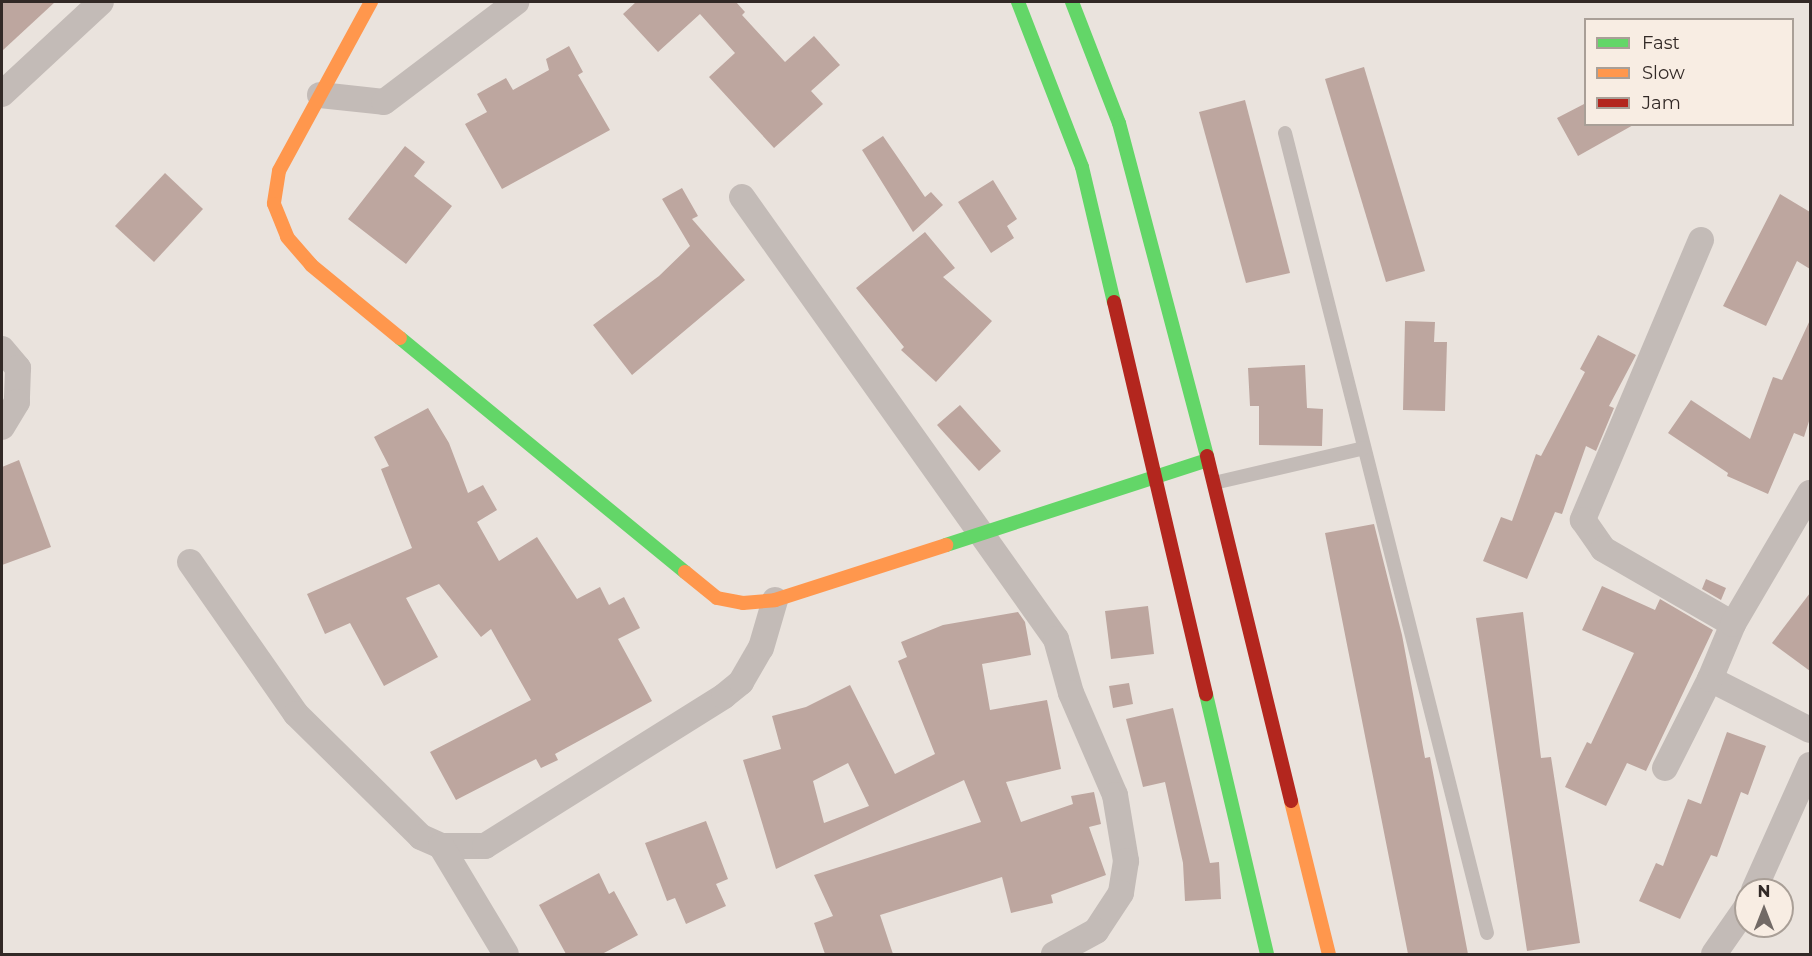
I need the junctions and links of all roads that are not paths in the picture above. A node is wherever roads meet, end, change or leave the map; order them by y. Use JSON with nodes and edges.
{"nodes":[{"id":1,"x":100,"y":2,"type":"edge"},
{"id":2,"x":371,"y":2,"type":"edge"},
{"id":3,"x":516,"y":2,"type":"edge"},
{"id":4,"x":1018,"y":2,"type":"edge"},
{"id":5,"x":1072,"y":2,"type":"edge"},
{"id":6,"x":2,"y":94,"type":"edge"},
{"id":7,"x":320,"y":95,"type":"junction"},
{"id":8,"x":1285,"y":133,"type":"dead end"},
{"id":9,"x":742,"y":197,"type":"dead end"},
{"id":10,"x":1701,"y":240,"type":"dead end"},
{"id":11,"x":2,"y":350,"type":"edge"},
{"id":12,"x":2,"y":427,"type":"edge"},
{"id":13,"x":1364,"y":448,"type":"junction"},
{"id":14,"x":1208,"y":459,"type":"junction"},
{"id":15,"x":1157,"y":474,"type":"junction"},
{"id":16,"x":1214,"y":483,"type":"junction"},
{"id":17,"x":1810,"y":493,"type":"edge"},
{"id":18,"x":979,"y":533,"type":"junction"},
{"id":19,"x":190,"y":562,"type":"dead end"},
{"id":20,"x":775,"y":600,"type":"junction"},
{"id":21,"x":1732,"y":624,"type":"junction"},
{"id":22,"x":1710,"y":679,"type":"junction"},
{"id":23,"x":1810,"y":730,"type":"edge"},
{"id":24,"x":1810,"y":765,"type":"edge"},
{"id":25,"x":1665,"y":768,"type":"dead end"},
{"id":26,"x":441,"y":846,"type":"junction"},
{"id":27,"x":1759,"y":878,"type":"edge"},
{"id":28,"x":1734,"y":925,"type":"edge"},
{"id":29,"x":1487,"y":933,"type":"dead end"},
{"id":30,"x":506,"y":954,"type":"edge"},
{"id":31,"x":1054,"y":954,"type":"edge"},
{"id":32,"x":1267,"y":954,"type":"edge"},
{"id":33,"x":1329,"y":954,"type":"edge"},
{"id":34,"x":1713,"y":954,"type":"edge"}],
"edges":[{"from":1,"to":6,"type":"street"},
{"from":2,"to":7,"type":"street"},
{"from":3,"to":7,"type":"street"},
{"from":4,"to":15,"type":"street"},
{"from":5,"to":14,"type":"street"},
{"from":7,"to":20,"type":"street"},
{"from":8,"to":13,"type":"lane"},
{"from":9,"to":18,"type":"street"},
{"from":10,"to":21,"type":"street"},
{"from":11,"to":12,"type":"street"},
{"from":13,"to":16,"type":"lane"},
{"from":13,"to":29,"type":"lane"},
{"from":14,"to":15,"type":"street"},
{"from":14,"to":16,"type":"street"},
{"from":15,"to":18,"type":"street"},
{"from":15,"to":32,"type":"street"},
{"from":16,"to":33,"type":"street"},
{"from":17,"to":21,"type":"street"},
{"from":18,"to":20,"type":"street"},
{"from":18,"to":31,"type":"street"},
{"from":19,"to":26,"type":"street"},
{"from":20,"to":26,"type":"street"},
{"from":21,"to":22,"type":"street"},
{"from":22,"to":23,"type":"street"},
{"from":22,"to":25,"type":"street"},
{"from":24,"to":27,"type":"street"},
{"from":26,"to":30,"type":"street"},
{"from":28,"to":34,"type":"street"}]}
